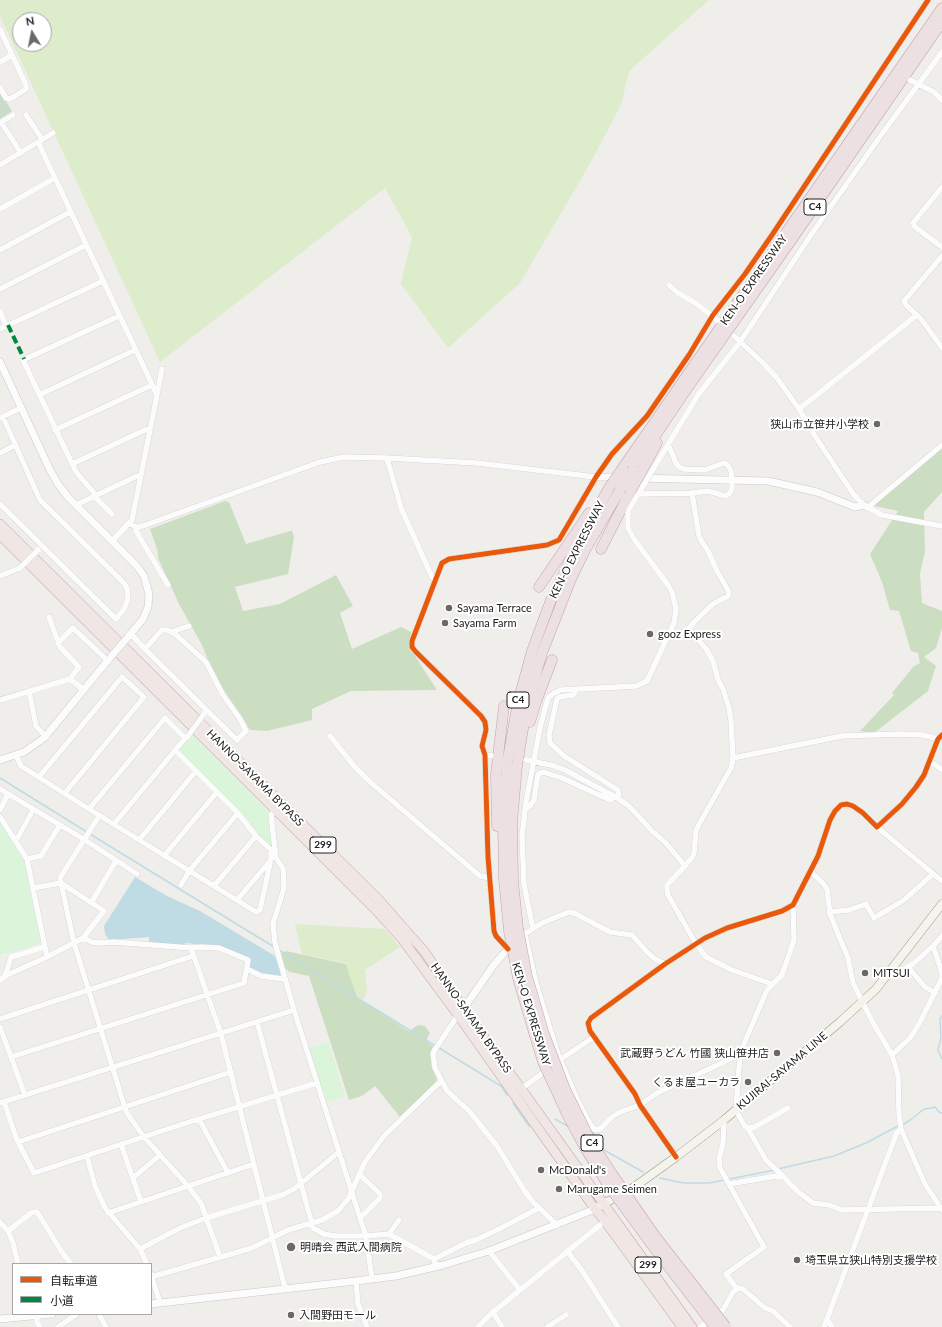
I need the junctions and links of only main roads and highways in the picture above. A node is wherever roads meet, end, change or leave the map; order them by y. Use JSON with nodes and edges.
{"nodes":[{"id":1,"x":942,"y":8,"type":"edge"},
{"id":2,"x":942,"y":22,"type":"edge"},
{"id":3,"x":686,"y":390,"type":"junction"},
{"id":4,"x":609,"y":488,"type":"junction"},
{"id":5,"x":0,"y":524,"type":"edge"},
{"id":6,"x":0,"y":534,"type":"edge"},
{"id":7,"x":601,"y":549,"type":"dead end"},
{"id":8,"x":539,"y":587,"type":"dead end"},
{"id":9,"x":552,"y":660,"type":"dead end"},
{"id":10,"x":504,"y":706,"type":"dead end"},
{"id":11,"x":513,"y":803,"type":"junction"},
{"id":12,"x":942,"y":904,"type":"edge"},
{"id":13,"x":506,"y":909,"type":"junction"},
{"id":14,"x":517,"y":932,"type":"junction"},
{"id":15,"x":461,"y":1012,"type":"junction"},
{"id":16,"x":599,"y":1206,"type":"junction"},
{"id":17,"x":682,"y":1327,"type":"edge"},
{"id":18,"x":692,"y":1327,"type":"edge"},
{"id":19,"x":715,"y":1327,"type":"edge"},
{"id":20,"x":726,"y":1327,"type":"edge"}],
"edges":[{"from":1,"to":4,"type":"highway","name":"KEN-O EXPRESSWAY","number":"C4","bridge":true},
{"from":2,"to":3,"type":"highway","name":"KEN-O EXPRESSWAY","number":"C4"},
{"from":3,"to":7,"type":"highway","bridge":true},
{"from":3,"to":11,"type":"highway","name":"KEN-O EXPRESSWAY","number":"C4","bridge":true},
{"from":4,"to":8,"type":"highway"},
{"from":4,"to":13,"type":"highway","name":"KEN-O EXPRESSWAY","number":"C4"},
{"from":5,"to":15,"type":"highway","name":"HANNO-SAYAMA BYPASS","number":"299"},
{"from":6,"to":15,"type":"highway","name":"HANNO-SAYAMA BYPASS","number":"299"},
{"from":9,"to":11,"type":"highway"},
{"from":10,"to":13,"type":"highway"},
{"from":11,"to":14,"type":"highway","name":"KEN-O EXPRESSWAY","number":"C4"},
{"from":12,"to":16,"type":"main road","name":"KUJIRAI-SAYAMA LINE"},
{"from":13,"to":14,"type":"highway","name":"KEN-O EXPRESSWAY","number":"C4"},
{"from":14,"to":19,"type":"highway","name":"KEN-O EXPRESSWAY","number":"C4","bridge":true},
{"from":14,"to":20,"type":"highway","name":"KEN-O EXPRESSWAY","number":"C4","bridge":true},
{"from":15,"to":16,"type":"highway","name":"HANNO-SAYAMA BYPASS","number":"299"},
{"from":15,"to":16,"type":"highway","name":"HANNO-SAYAMA BYPASS","number":"299"},
{"from":16,"to":17,"type":"highway","number":"299"},
{"from":16,"to":18,"type":"highway","number":"299"}]}
